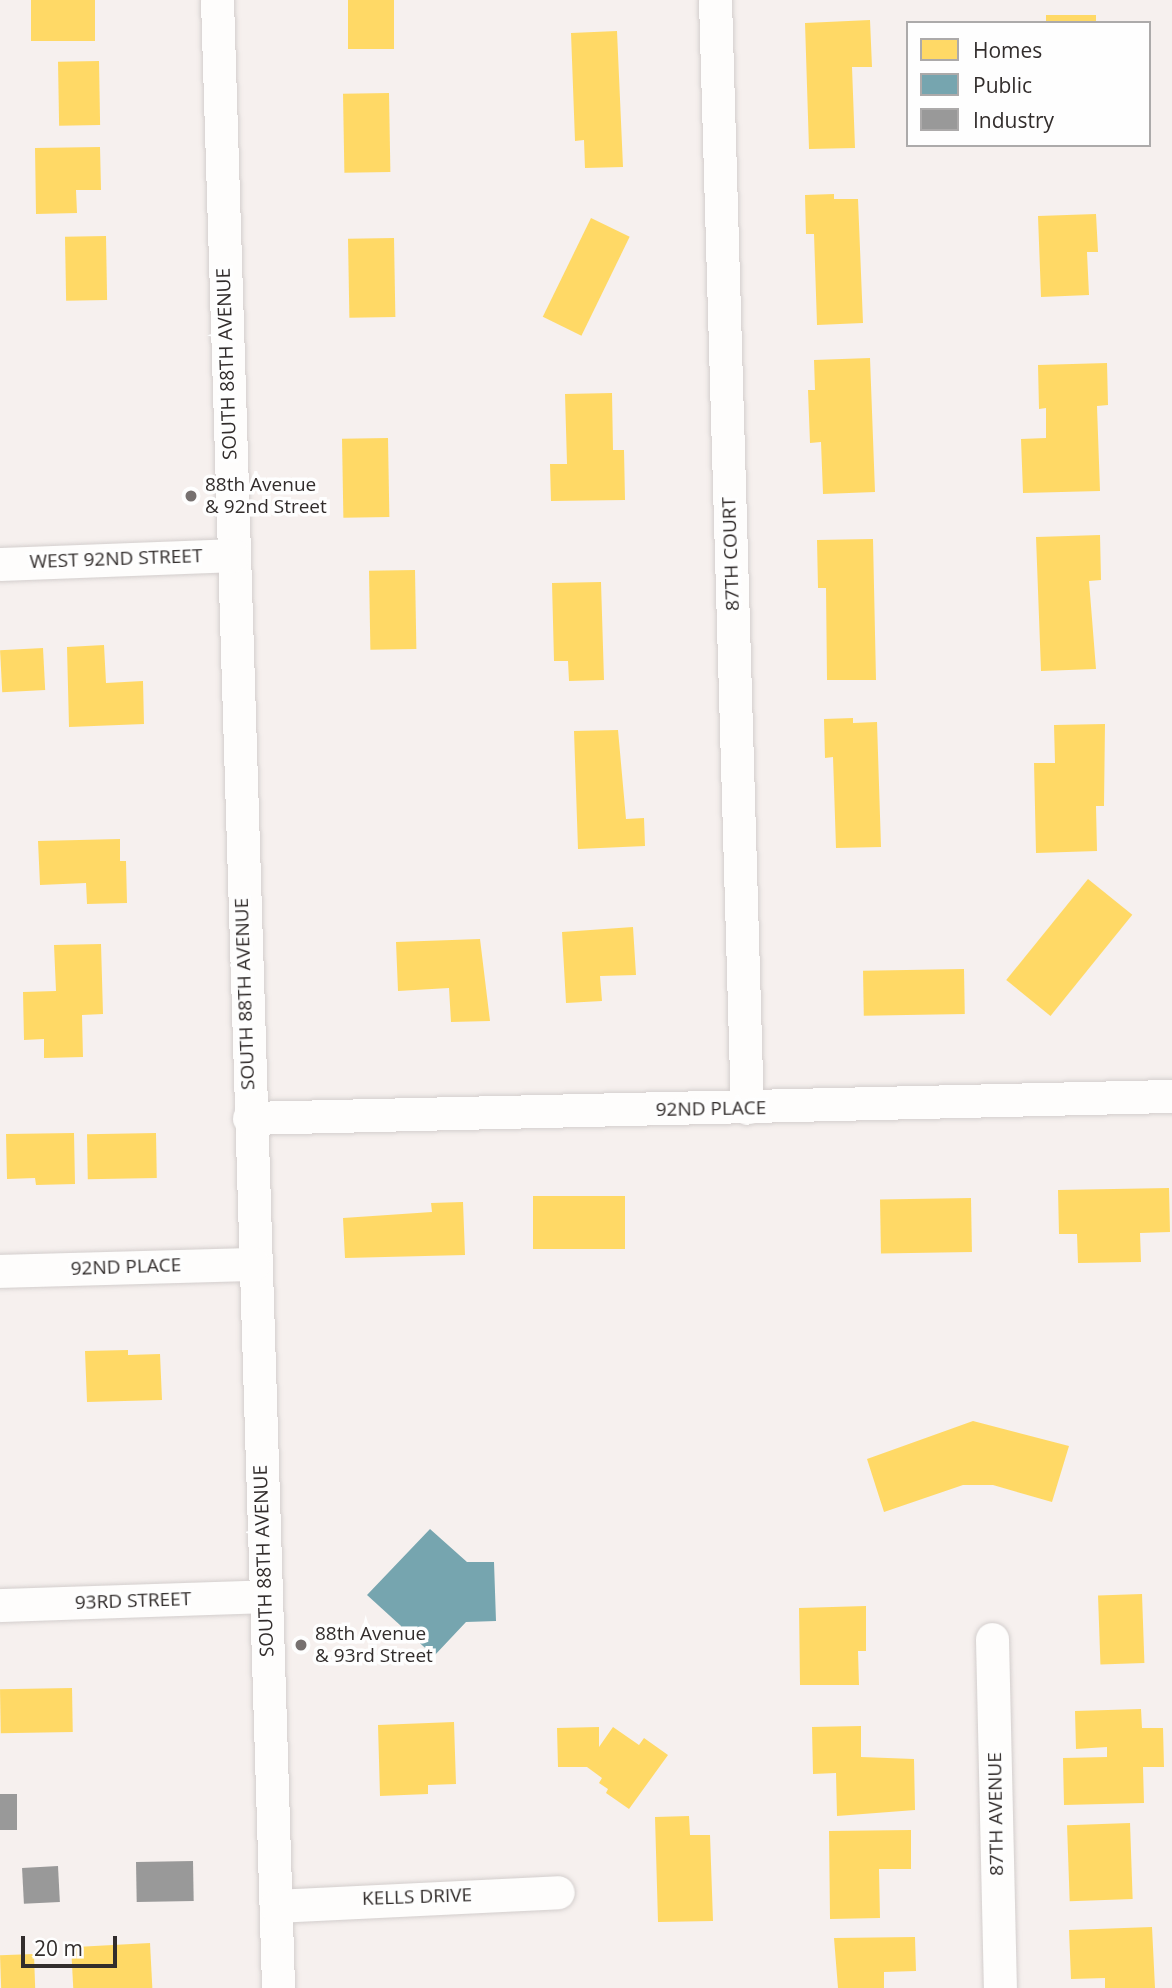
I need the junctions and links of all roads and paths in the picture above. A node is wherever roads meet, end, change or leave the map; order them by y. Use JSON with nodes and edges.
{"nodes":[{"id":1,"x":217,"y":0,"type":"edge"},
{"id":2,"x":715,"y":0,"type":"edge"},
{"id":3,"x":233,"y":555,"type":"junction"},
{"id":4,"x":0,"y":564,"type":"edge"},
{"id":5,"x":1172,"y":1096,"type":"edge"},
{"id":6,"x":747,"y":1108,"type":"junction"},
{"id":7,"x":249,"y":1118,"type":"junction"},
{"id":8,"x":253,"y":1264,"type":"junction"},
{"id":9,"x":0,"y":1271,"type":"edge"},
{"id":10,"x":266,"y":1596,"type":"junction"},
{"id":11,"x":0,"y":1605,"type":"edge"},
{"id":12,"x":992,"y":1639,"type":"dead end"},
{"id":13,"x":558,"y":1892,"type":"dead end"},
{"id":14,"x":276,"y":1906,"type":"junction"},
{"id":15,"x":278,"y":1988,"type":"edge"},
{"id":16,"x":1000,"y":1988,"type":"edge"}],
"edges":[{"from":1,"to":3,"type":"street","name":"SOUTH 88TH AVENUE"},
{"from":2,"to":6,"type":"street","name":"87TH COURT"},
{"from":3,"to":4,"type":"street","name":"WEST 92ND STREET"},
{"from":3,"to":7,"type":"street","name":"SOUTH 88TH AVENUE"},
{"from":5,"to":6,"type":"street","name":"92ND PLACE"},
{"from":6,"to":7,"type":"street","name":"92ND PLACE"},
{"from":7,"to":8,"type":"street","name":"SOUTH 88TH AVENUE"},
{"from":8,"to":9,"type":"street","name":"92ND PLACE"},
{"from":8,"to":10,"type":"street","name":"SOUTH 88TH AVENUE"},
{"from":10,"to":11,"type":"street","name":"93RD STREET"},
{"from":10,"to":14,"type":"street","name":"SOUTH 88TH AVENUE"},
{"from":12,"to":16,"type":"street","name":"87TH AVENUE"},
{"from":13,"to":14,"type":"street","name":"KELLS DRIVE"},
{"from":14,"to":15,"type":"street","name":"SOUTH 88TH AVENUE"}]}
